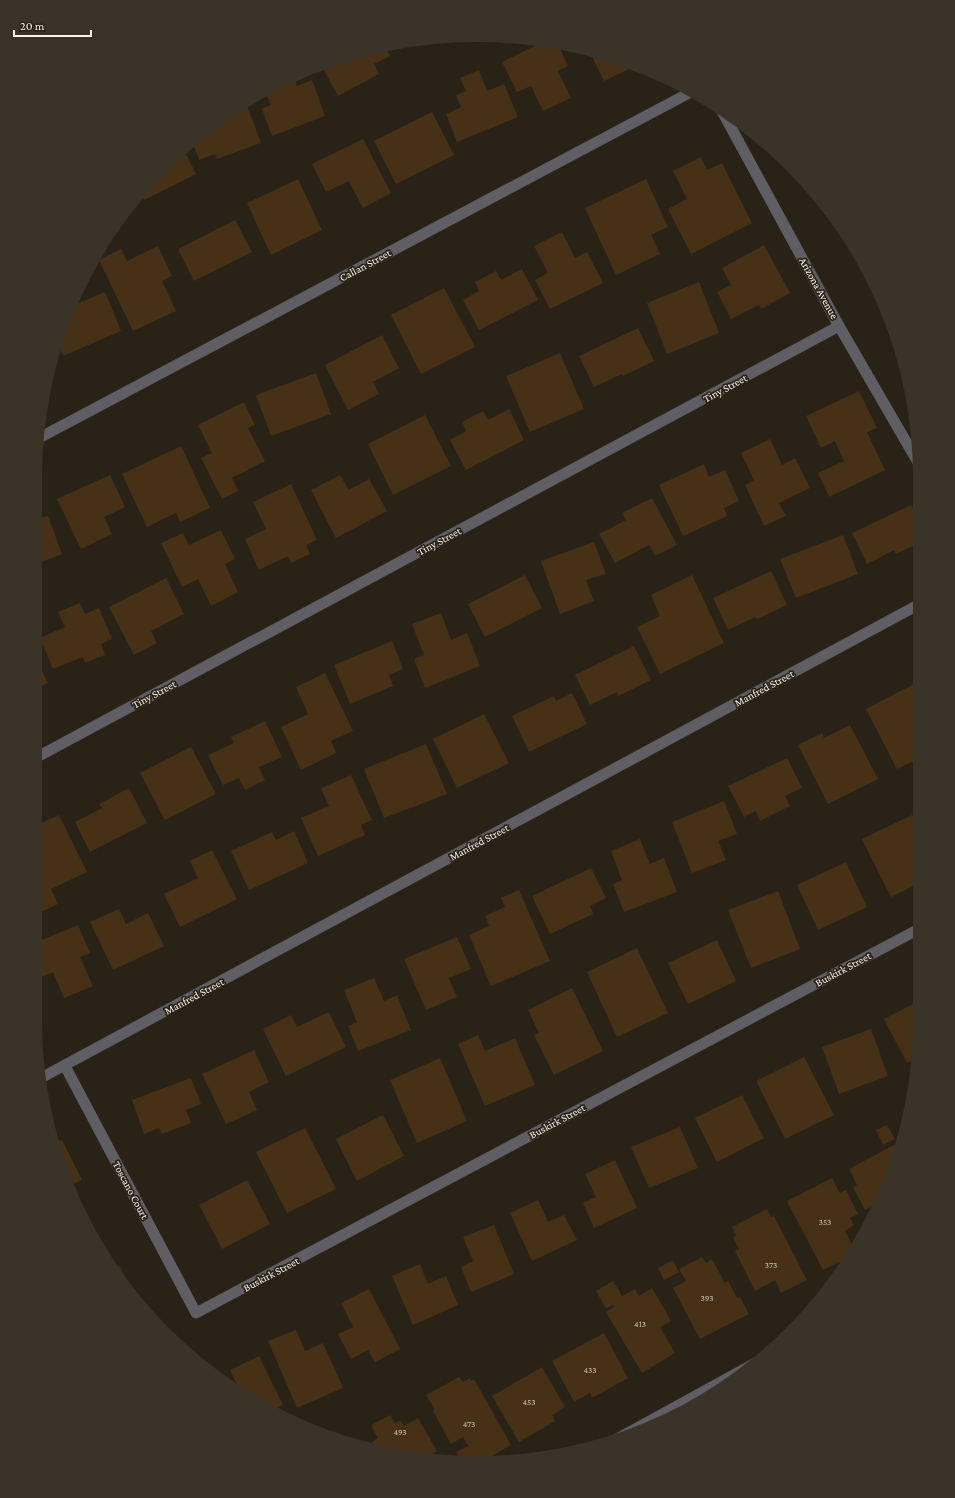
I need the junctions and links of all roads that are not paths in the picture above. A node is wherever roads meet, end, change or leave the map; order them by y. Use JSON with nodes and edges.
{"nodes":[{"id":1,"x":685,"y":95,"type":"edge"},
{"id":2,"x":727,"y":121,"type":"edge"},
{"id":3,"x":839,"y":326,"type":"junction"},
{"id":4,"x":44,"y":435,"type":"edge"},
{"id":5,"x":912,"y":452,"type":"edge"},
{"id":6,"x":913,"y":608,"type":"edge"},
{"id":7,"x":42,"y":754,"type":"edge"},
{"id":8,"x":913,"y":932,"type":"edge"},
{"id":9,"x":65,"y":1066,"type":"junction"},
{"id":10,"x":46,"y":1076,"type":"edge"},
{"id":11,"x":196,"y":1313,"type":"joint"}],
"edges":[{"from":1,"to":4,"type":"street","name":"Callan Street"},
{"from":2,"to":3,"type":"street","name":"Arizona Avenue"},
{"from":3,"to":5,"type":"street","name":"Arizona Avenue"},
{"from":3,"to":7,"type":"street","name":"Tiny Street"},
{"from":6,"to":9,"type":"street","name":"Manfred Street"},
{"from":8,"to":11,"type":"street","name":"Buskirk Street"},
{"from":9,"to":10,"type":"street","name":"Manfred Street"},
{"from":9,"to":11,"type":"street","name":"Toscano Court"}]}
